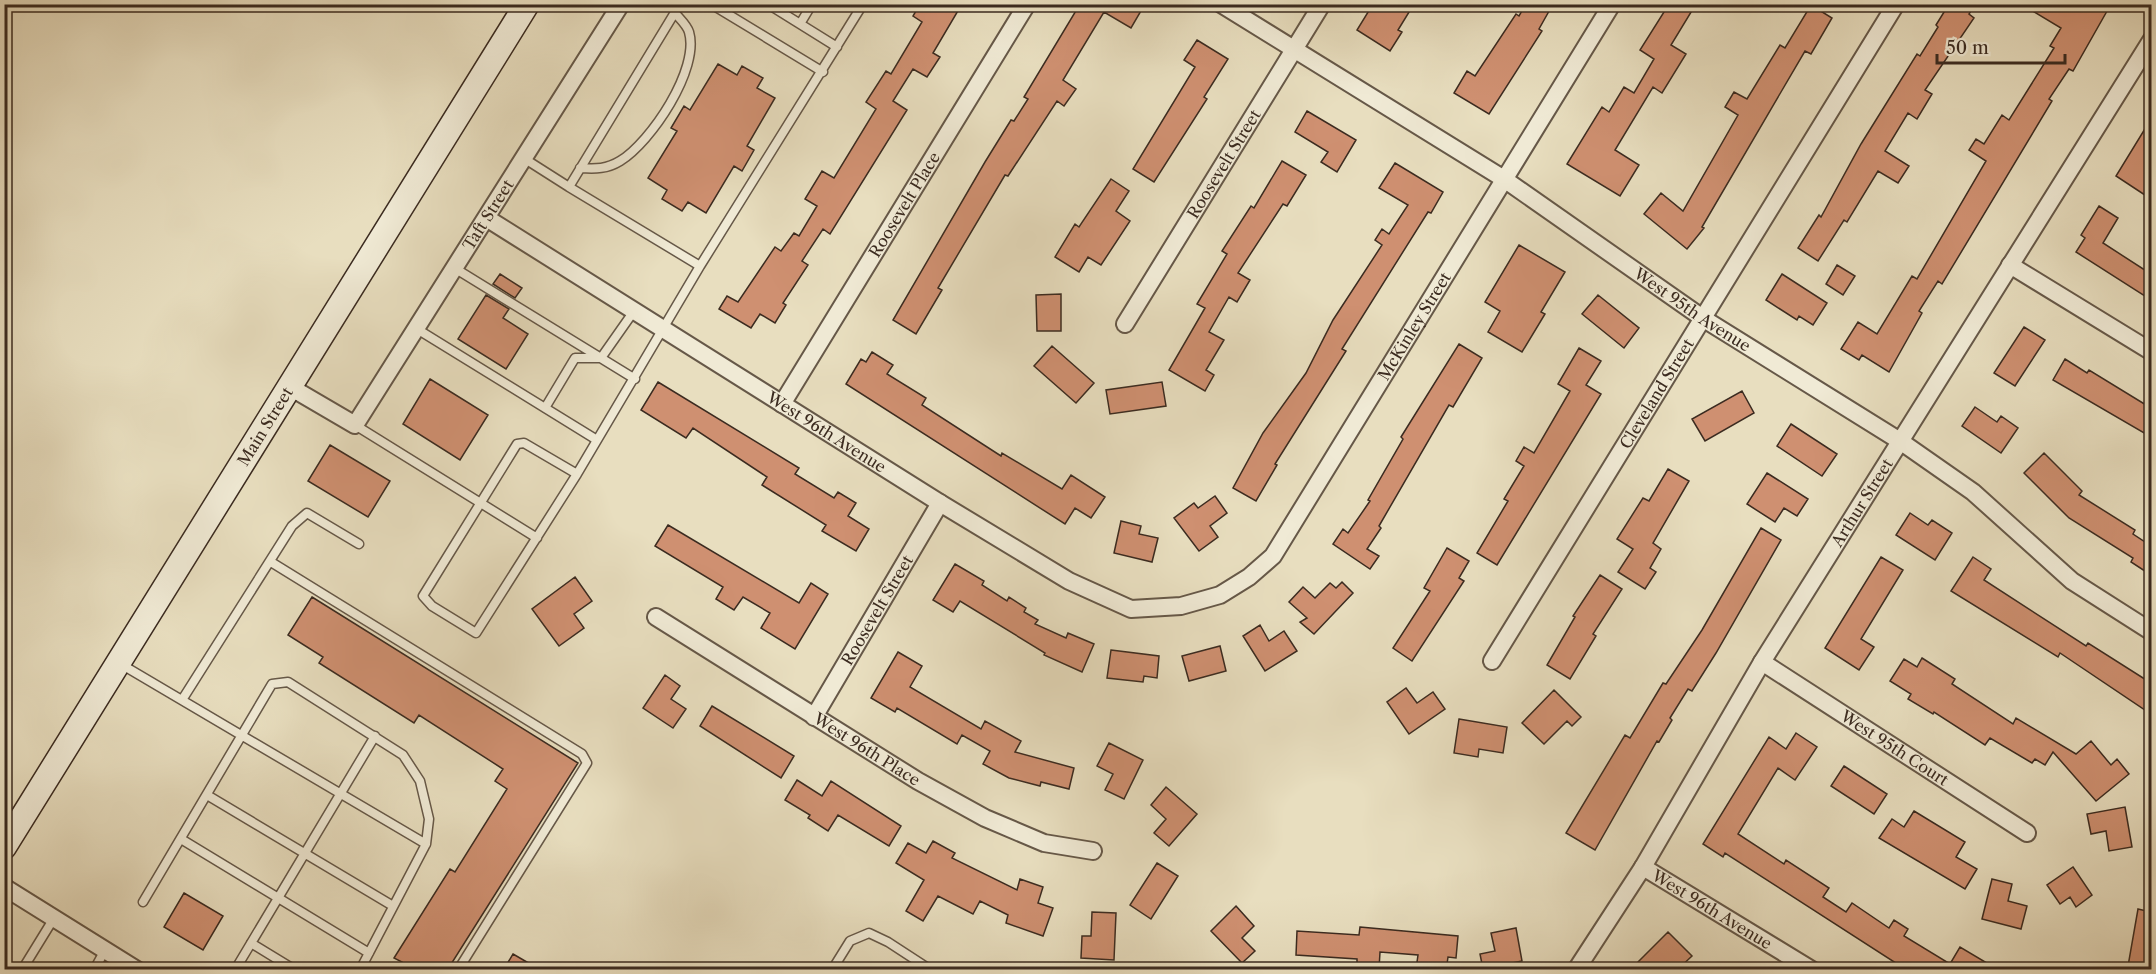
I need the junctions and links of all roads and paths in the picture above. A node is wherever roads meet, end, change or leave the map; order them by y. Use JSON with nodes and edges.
{"nodes":[{"id":1,"x":527,"y":4,"type":"edge"},
{"id":2,"x":621,"y":4,"type":"edge"},
{"id":3,"x":680,"y":4,"type":"edge"},
{"id":4,"x":711,"y":4,"type":"edge"},
{"id":5,"x":768,"y":4,"type":"edge"},
{"id":6,"x":812,"y":4,"type":"edge"},
{"id":7,"x":862,"y":4,"type":"edge"},
{"id":8,"x":1027,"y":4,"type":"edge"},
{"id":9,"x":1221,"y":4,"type":"edge"},
{"id":10,"x":1322,"y":4,"type":"edge"},
{"id":11,"x":1612,"y":4,"type":"edge"},
{"id":12,"x":1896,"y":4,"type":"edge"},
{"id":13,"x":675,"y":13,"type":"junction"},
{"id":14,"x":800,"y":24,"type":"junction"},
{"id":15,"x":2151,"y":39,"type":"edge"},
{"id":16,"x":837,"y":47,"type":"junction"},
{"id":17,"x":1294,"y":51,"type":"junction"},
{"id":18,"x":823,"y":72,"type":"junction"},
{"id":19,"x":525,"y":159,"type":"junction"},
{"id":20,"x":580,"y":168,"type":"junction"},
{"id":21,"x":1504,"y":179,"type":"junction"},
{"id":22,"x":569,"y":187,"type":"junction"},
{"id":23,"x":488,"y":219,"type":"junction"},
{"id":24,"x":2010,"y":265,"type":"junction"},
{"id":25,"x":699,"y":266,"type":"junction"},
{"id":26,"x":456,"y":269,"type":"junction"},
{"id":27,"x":634,"y":311,"type":"junction"},
{"id":28,"x":1704,"y":319,"type":"junction"},
{"id":29,"x":1125,"y":324,"type":"dead end"},
{"id":30,"x":663,"y":328,"type":"junction"},
{"id":31,"x":417,"y":329,"type":"junction"},
{"id":32,"x":2151,"y":352,"type":"edge"},
{"id":33,"x":601,"y":357,"type":"junction"},
{"id":34,"x":635,"y":379,"type":"junction"},
{"id":35,"x":290,"y":387,"type":"junction"},
{"id":36,"x":782,"y":404,"type":"junction"},
{"id":37,"x":545,"y":408,"type":"junction"},
{"id":38,"x":355,"y":425,"type":"junction"},
{"id":39,"x":597,"y":440,"type":"junction"},
{"id":40,"x":1900,"y":441,"type":"junction"},
{"id":41,"x":577,"y":474,"type":"junction"},
{"id":42,"x":940,"y":503,"type":"junction"},
{"id":43,"x":480,"y":504,"type":"junction"},
{"id":44,"x":537,"y":538,"type":"junction"},
{"id":45,"x":359,"y":544,"type":"dead end"},
{"id":46,"x":271,"y":562,"type":"junction"},
{"id":47,"x":1181,"y":606,"type":"joint"},
{"id":48,"x":656,"y":617,"type":"dead end"},
{"id":49,"x":2151,"y":632,"type":"edge"},
{"id":50,"x":1492,"y":661,"type":"dead end"},
{"id":51,"x":1761,"y":662,"type":"junction"},
{"id":52,"x":119,"y":663,"type":"junction"},
{"id":53,"x":182,"y":700,"type":"junction"},
{"id":54,"x":813,"y":717,"type":"junction"},
{"id":55,"x":243,"y":735,"type":"junction"},
{"id":56,"x":375,"y":736,"type":"junction"},
{"id":57,"x":339,"y":792,"type":"junction"},
{"id":58,"x":207,"y":795,"type":"junction"},
{"id":59,"x":2026,"y":832,"type":"dead end"},
{"id":60,"x":181,"y":839,"type":"junction"},
{"id":61,"x":426,"y":844,"type":"junction"},
{"id":62,"x":4,"y":847,"type":"edge"},
{"id":63,"x":1093,"y":850,"type":"dead end"},
{"id":64,"x":303,"y":853,"type":"junction"},
{"id":65,"x":1643,"y":867,"type":"junction"},
{"id":66,"x":4,"y":887,"type":"edge"},
{"id":67,"x":276,"y":897,"type":"junction"},
{"id":68,"x":143,"y":902,"type":"dead end"},
{"id":69,"x":393,"y":906,"type":"junction"},
{"id":70,"x":54,"y":918,"type":"junction"},
{"id":71,"x":251,"y":943,"type":"junction"},
{"id":72,"x":105,"y":950,"type":"junction"},
{"id":73,"x":369,"y":952,"type":"junction"},
{"id":74,"x":22,"y":969,"type":"edge"},
{"id":75,"x":94,"y":969,"type":"edge"},
{"id":76,"x":137,"y":969,"type":"edge"},
{"id":77,"x":235,"y":969,"type":"edge"},
{"id":78,"x":295,"y":969,"type":"edge"},
{"id":79,"x":360,"y":969,"type":"edge"},
{"id":80,"x":458,"y":969,"type":"edge"},
{"id":81,"x":832,"y":969,"type":"edge"},
{"id":82,"x":931,"y":969,"type":"edge"},
{"id":83,"x":1576,"y":969,"type":"edge"},
{"id":84,"x":1812,"y":969,"type":"edge"}],
"edges":[{"from":1,"to":35,"type":"main road","name":"Main Street"},
{"from":2,"to":19,"type":"street","name":"Taft Street"},
{"from":3,"to":13,"type":"lane"},
{"from":4,"to":18,"type":"lane"},
{"from":5,"to":14,"type":"lane"},
{"from":6,"to":14,"type":"lane"},
{"from":7,"to":16,"type":"lane"},
{"from":8,"to":36,"type":"street","name":"Roosevelt Place"},
{"from":9,"to":17,"type":"street","name":"West 95th Avenue"},
{"from":10,"to":17,"type":"street","name":"Roosevelt Street"},
{"from":11,"to":21,"type":"street","name":"McKinley Street"},
{"from":12,"to":28,"type":"street","name":"Cleveland Street"},
{"from":13,"to":20,"type":"lane"},
{"from":13,"to":20,"type":"lane"},
{"from":14,"to":16,"type":"lane"},
{"from":15,"to":24,"type":"street","name":"Arthur Street"},
{"from":16,"to":18,"type":"lane"},
{"from":17,"to":21,"type":"street","name":"West 95th Avenue"},
{"from":17,"to":29,"type":"street","name":"Roosevelt Street"},
{"from":18,"to":25,"type":"lane"},
{"from":19,"to":22,"type":"lane"},
{"from":19,"to":23,"type":"street","name":"Taft Street"},
{"from":20,"to":22,"type":"lane"},
{"from":21,"to":28,"type":"street","name":"West 95th Avenue"},
{"from":21,"to":47,"type":"street","name":"McKinley Street"},
{"from":22,"to":25,"type":"lane"},
{"from":23,"to":26,"type":"street","name":"Taft Street"},
{"from":23,"to":27,"type":"street","name":"West 96th Avenue"},
{"from":24,"to":32,"type":"street"},
{"from":24,"to":40,"type":"street","name":"Arthur Street"},
{"from":25,"to":30,"type":"lane"},
{"from":26,"to":31,"type":"street","name":"Taft Street"},
{"from":26,"to":33,"type":"lane"},
{"from":27,"to":30,"type":"street","name":"West 96th Avenue"},
{"from":27,"to":33,"type":"lane"},
{"from":28,"to":40,"type":"street","name":"West 95th Avenue"},
{"from":28,"to":50,"type":"street","name":"Cleveland Street"},
{"from":30,"to":34,"type":"lane"},
{"from":30,"to":36,"type":"street","name":"West 96th Avenue"},
{"from":31,"to":37,"type":"lane"},
{"from":31,"to":38,"type":"street","name":"Taft Street"},
{"from":33,"to":34,"type":"lane"},
{"from":33,"to":37,"type":"lane"},
{"from":34,"to":39,"type":"lane"},
{"from":35,"to":38,"type":"street"},
{"from":35,"to":52,"type":"main road","name":"Main Street"},
{"from":36,"to":42,"type":"street","name":"West 96th Avenue"},
{"from":37,"to":39,"type":"lane"},
{"from":38,"to":43,"type":"lane"},
{"from":39,"to":41,"type":"lane"},
{"from":40,"to":49,"type":"street","name":"West 95th Avenue"},
{"from":40,"to":51,"type":"street","name":"Arthur Street"},
{"from":41,"to":43,"type":"lane"},
{"from":41,"to":44,"type":"lane"},
{"from":42,"to":47,"type":"street","name":"West 96th Avenue"},
{"from":42,"to":54,"type":"street","name":"Roosevelt Street"},
{"from":43,"to":44,"type":"lane"},
{"from":43,"to":44,"type":"lane"},
{"from":45,"to":46,"type":"lane"},
{"from":46,"to":53,"type":"lane"},
{"from":46,"to":80,"type":"lane"},
{"from":48,"to":54,"type":"street","name":"West 96th Place"},
{"from":51,"to":59,"type":"street","name":"West 95th Court"},
{"from":51,"to":65,"type":"street","name":"Arthur Street"},
{"from":52,"to":53,"type":"lane"},
{"from":52,"to":62,"type":"main road","name":"Main Street"},
{"from":53,"to":55,"type":"lane"},
{"from":54,"to":63,"type":"street","name":"West 96th Place"},
{"from":55,"to":56,"type":"lane"},
{"from":55,"to":57,"type":"lane"},
{"from":55,"to":58,"type":"lane"},
{"from":56,"to":57,"type":"lane"},
{"from":56,"to":61,"type":"lane"},
{"from":57,"to":61,"type":"lane"},
{"from":57,"to":64,"type":"lane"},
{"from":58,"to":60,"type":"lane"},
{"from":58,"to":64,"type":"lane"},
{"from":60,"to":67,"type":"lane"},
{"from":60,"to":68,"type":"lane"},
{"from":61,"to":69,"type":"lane"},
{"from":64,"to":67,"type":"lane"},
{"from":64,"to":69,"type":"lane"},
{"from":65,"to":83,"type":"street","name":"Arthur Street"},
{"from":65,"to":84,"type":"street","name":"West 96th Avenue"},
{"from":66,"to":70,"type":"street"},
{"from":67,"to":71,"type":"lane"},
{"from":67,"to":73,"type":"lane"},
{"from":69,"to":73,"type":"lane"},
{"from":70,"to":72,"type":"street"},
{"from":70,"to":74,"type":"lane"},
{"from":71,"to":77,"type":"lane"},
{"from":71,"to":78,"type":"lane"},
{"from":72,"to":75,"type":"lane"},
{"from":72,"to":76,"type":"street"},
{"from":73,"to":79,"type":"lane"},
{"from":81,"to":82,"type":"lane"}]}
